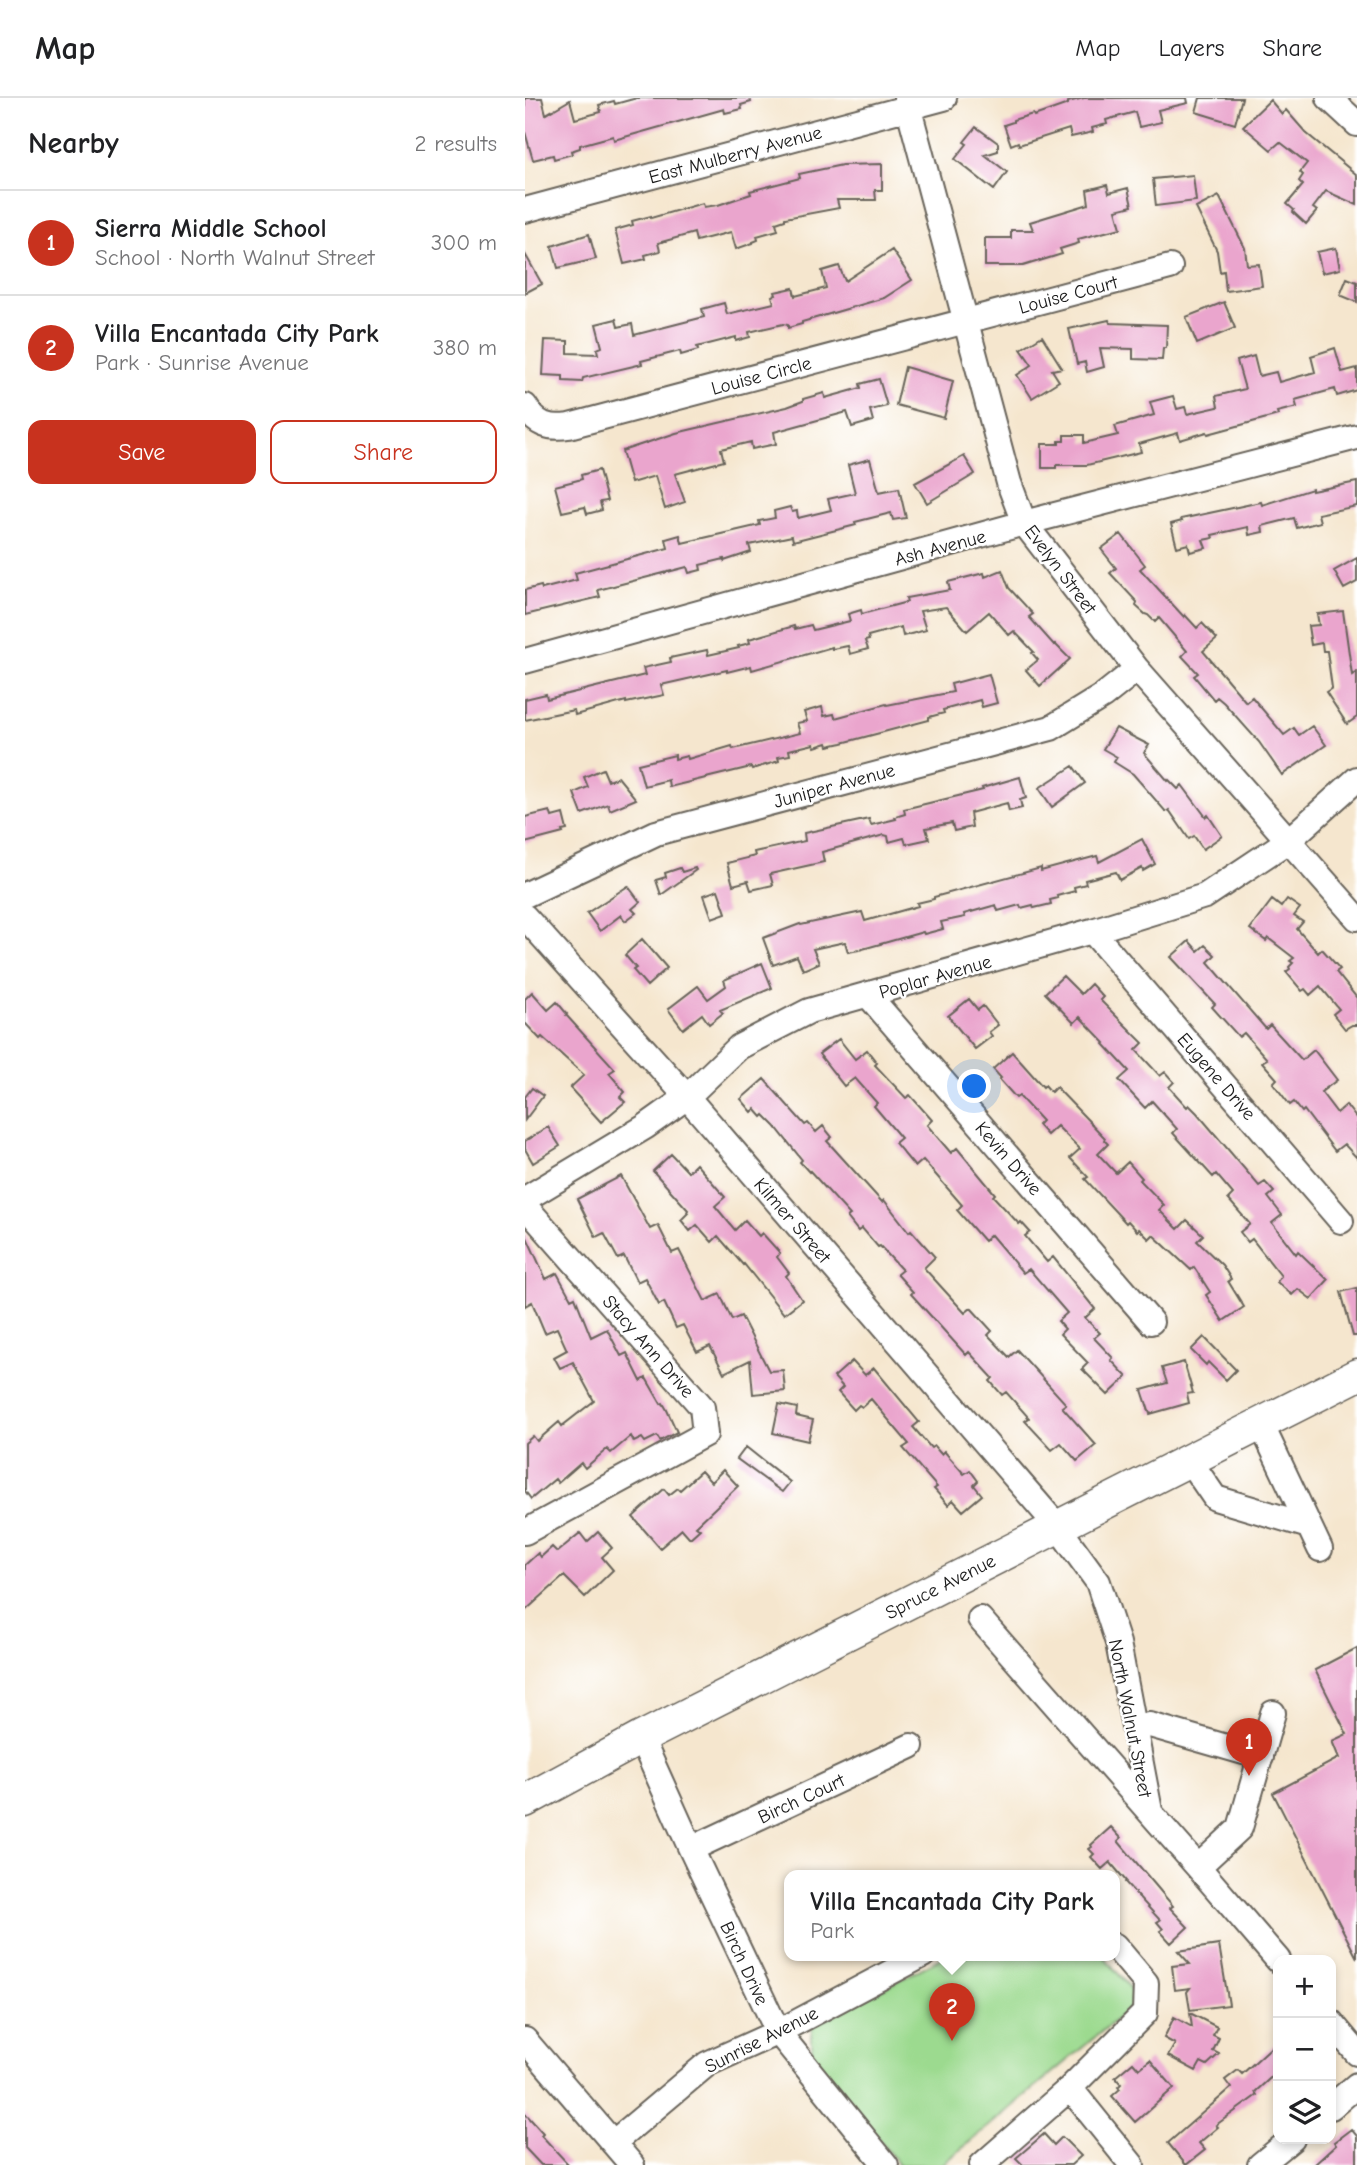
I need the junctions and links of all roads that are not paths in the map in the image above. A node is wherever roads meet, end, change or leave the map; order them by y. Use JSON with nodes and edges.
{"nodes":[{"id":1,"x":944,"y":98,"type":"edge"},
{"id":2,"x":1329,"y":98,"type":"edge"},
{"id":3,"x":908,"y":103,"type":"edge"},
{"id":4,"x":1357,"y":124,"type":"edge"},
{"id":5,"x":525,"y":210,"type":"edge"},
{"id":6,"x":1170,"y":267,"type":"dead end"},
{"id":7,"x":965,"y":321,"type":"junction"},
{"id":8,"x":525,"y":406,"type":"edge"},
{"id":9,"x":1357,"y":437,"type":"edge"},
{"id":10,"x":1024,"y":523,"type":"junction"},
{"id":11,"x":525,"y":662,"type":"edge"},
{"id":12,"x":1137,"y":669,"type":"junction"},
{"id":13,"x":1357,"y":779,"type":"edge"},
{"id":14,"x":1289,"y":840,"type":"junction"},
{"id":15,"x":525,"y":895,"type":"edge"},
{"id":16,"x":525,"y":917,"type":"edge"},
{"id":17,"x":1357,"y":918,"type":"edge"},
{"id":18,"x":1093,"y":931,"type":"junction"},
{"id":19,"x":868,"y":995,"type":"junction"},
{"id":20,"x":687,"y":1097,"type":"junction"},
{"id":21,"x":525,"y":1199,"type":"edge"},
{"id":22,"x":525,"y":1206,"type":"edge"},
{"id":23,"x":1341,"y":1222,"type":"dead end"},
{"id":24,"x":1151,"y":1322,"type":"dead end"},
{"id":25,"x":1357,"y":1375,"type":"edge"},
{"id":26,"x":1261,"y":1424,"type":"junction"},
{"id":27,"x":1189,"y":1460,"type":"junction"},
{"id":28,"x":1309,"y":1526,"type":"junction"},
{"id":29,"x":1058,"y":1527,"type":"junction"},
{"id":30,"x":525,"y":1532,"type":"edge"},
{"id":31,"x":1320,"y":1549,"type":"dead end"},
{"id":32,"x":980,"y":1619,"type":"dead end"},
{"id":33,"x":1273,"y":1713,"type":"dead end"},
{"id":34,"x":1134,"y":1727,"type":"junction"},
{"id":35,"x":641,"y":1738,"type":"junction"},
{"id":36,"x":911,"y":1746,"type":"dead end"},
{"id":37,"x":1261,"y":1757,"type":"junction"},
{"id":38,"x":525,"y":1801,"type":"edge"},
{"id":39,"x":1150,"y":1811,"type":"junction"},
{"id":40,"x":691,"y":1849,"type":"junction"},
{"id":41,"x":1199,"y":1867,"type":"junction"},
{"id":42,"x":1120,"y":1953,"type":"edge"},
{"id":43,"x":1274,"y":1955,"type":"edge"},
{"id":44,"x":912,"y":1961,"type":"edge"},
{"id":45,"x":1336,"y":2028,"type":"edge"},
{"id":46,"x":778,"y":2032,"type":"junction"},
{"id":47,"x":525,"y":2040,"type":"edge"},
{"id":48,"x":1357,"y":2053,"type":"edge"},
{"id":49,"x":1357,"y":2085,"type":"edge"},
{"id":50,"x":1070,"y":2088,"type":"junction"},
{"id":51,"x":1336,"y":2103,"type":"edge"},
{"id":52,"x":613,"y":2143,"type":"junction"},
{"id":53,"x":1286,"y":2144,"type":"edge"},
{"id":54,"x":632,"y":2165,"type":"edge"},
{"id":55,"x":886,"y":2165,"type":"edge"},
{"id":56,"x":982,"y":2165,"type":"edge"},
{"id":57,"x":1132,"y":2165,"type":"edge"},
{"id":58,"x":1260,"y":2165,"type":"edge"}],
"edges":[{"from":1,"to":3,"type":"street","name":"East Mulberry Avenue"},
{"from":2,"to":4,"type":"street"},
{"from":3,"to":5,"type":"street","name":"East Mulberry Avenue"},
{"from":3,"to":7,"type":"street","name":"Evelyn Street"},
{"from":6,"to":7,"type":"street","name":"Louise Court"},
{"from":7,"to":8,"type":"street","name":"Louise Circle"},
{"from":7,"to":10,"type":"street","name":"Evelyn Street"},
{"from":9,"to":10,"type":"street","name":"Ash Avenue"},
{"from":10,"to":11,"type":"street","name":"Ash Avenue"},
{"from":10,"to":12,"type":"street","name":"Evelyn Street"},
{"from":12,"to":14,"type":"street","name":"Evelyn Street"},
{"from":12,"to":15,"type":"street","name":"Juniper Avenue"},
{"from":13,"to":14,"type":"street","name":"Poplar Avenue"},
{"from":14,"to":17,"type":"street","name":"Evelyn Street"},
{"from":14,"to":18,"type":"street","name":"Poplar Avenue"},
{"from":16,"to":20,"type":"street","name":"Kilmer Street"},
{"from":18,"to":19,"type":"street","name":"Poplar Avenue"},
{"from":18,"to":23,"type":"street","name":"Eugene Drive"},
{"from":19,"to":20,"type":"street","name":"Poplar Avenue"},
{"from":19,"to":24,"type":"street","name":"Kevin Drive"},
{"from":20,"to":21,"type":"street","name":"Poplar Avenue"},
{"from":20,"to":29,"type":"street","name":"Kilmer Street"},
{"from":22,"to":30,"type":"street","name":"Stacy Ann Drive"},
{"from":25,"to":26,"type":"main road","name":"Spruce Avenue"},
{"from":26,"to":27,"type":"main road","name":"Spruce Avenue"},
{"from":26,"to":28,"type":"street"},
{"from":27,"to":28,"type":"street"},
{"from":27,"to":29,"type":"main road","name":"Spruce Avenue"},
{"from":28,"to":31,"type":"street"},
{"from":29,"to":34,"type":"street","name":"North Walnut Street"},
{"from":29,"to":35,"type":"main road","name":"Spruce Avenue"},
{"from":32,"to":39,"type":"street"},
{"from":33,"to":37,"type":"street"},
{"from":34,"to":37,"type":"street"},
{"from":34,"to":39,"type":"street","name":"North Walnut Street"},
{"from":35,"to":38,"type":"main road","name":"Spruce Avenue"},
{"from":35,"to":40,"type":"street","name":"Birch Drive"},
{"from":36,"to":40,"type":"street","name":"Birch Court"},
{"from":37,"to":41,"type":"street"},
{"from":39,"to":41,"type":"street","name":"North Walnut Street"},
{"from":40,"to":46,"type":"street","name":"Birch Drive"},
{"from":41,"to":43,"type":"street","name":"North Walnut Street"},
{"from":42,"to":50,"type":"street"},
{"from":44,"to":46,"type":"street","name":"Sunrise Avenue"},
{"from":45,"to":48,"type":"street"},
{"from":46,"to":52,"type":"street","name":"Sunrise Avenue"},
{"from":46,"to":55,"type":"street","name":"Birch Drive"},
{"from":47,"to":52,"type":"street"},
{"from":49,"to":51,"type":"street"},
{"from":50,"to":56,"type":"street"},
{"from":50,"to":57,"type":"street"},
{"from":52,"to":54,"type":"street"},
{"from":53,"to":58,"type":"street"}]}
